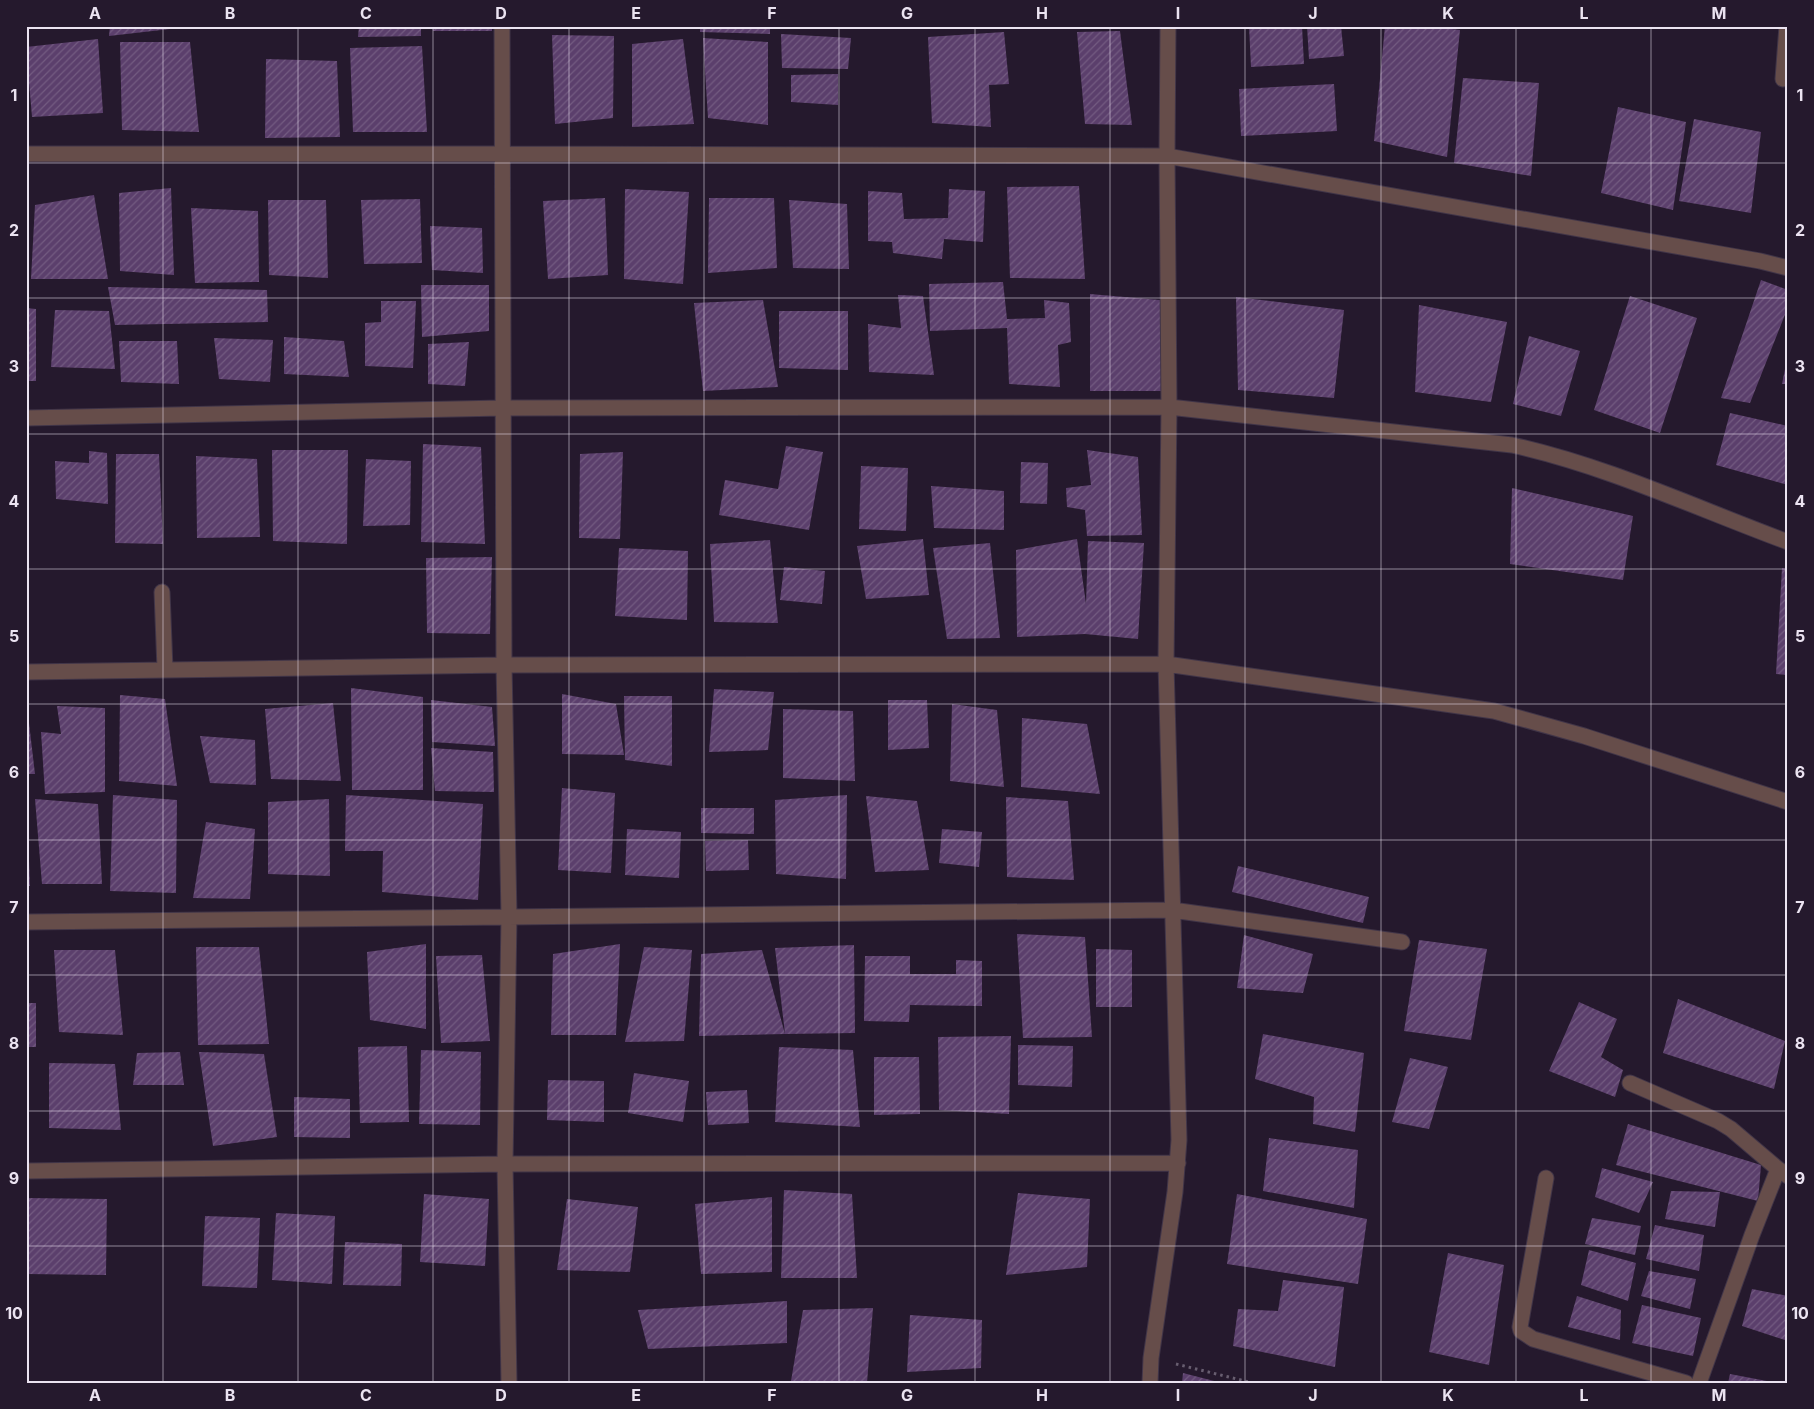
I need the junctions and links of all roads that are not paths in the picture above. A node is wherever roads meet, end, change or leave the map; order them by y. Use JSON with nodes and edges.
{"nodes":[{"id":1,"x":502,"y":26,"type":"edge"},
{"id":2,"x":1168,"y":26,"type":"edge"},
{"id":3,"x":1787,"y":26,"type":"edge"},
{"id":4,"x":1783,"y":79,"type":"dead end"},
{"id":5,"x":26,"y":154,"type":"edge"},
{"id":6,"x":501,"y":154,"type":"junction"},
{"id":7,"x":1167,"y":156,"type":"junction"},
{"id":8,"x":1788,"y":268,"type":"edge"},
{"id":9,"x":1169,"y":407,"type":"junction"},
{"id":10,"x":502,"y":408,"type":"junction"},
{"id":11,"x":26,"y":418,"type":"edge"},
{"id":12,"x":1788,"y":542,"type":"edge"},
{"id":13,"x":162,"y":592,"type":"dead end"},
{"id":14,"x":1166,"y":664,"type":"junction"},
{"id":15,"x":504,"y":665,"type":"junction"},
{"id":16,"x":165,"y":669,"type":"junction"},
{"id":17,"x":26,"y":672,"type":"edge"},
{"id":18,"x":1788,"y":802,"type":"edge"},
{"id":19,"x":1172,"y":910,"type":"junction"},
{"id":20,"x":509,"y":916,"type":"junction"},
{"id":21,"x":26,"y":922,"type":"edge"},
{"id":22,"x":1402,"y":942,"type":"dead end"},
{"id":23,"x":1630,"y":1083,"type":"dead end"},
{"id":24,"x":1178,"y":1163,"type":"junction"},
{"id":25,"x":505,"y":1164,"type":"junction"},
{"id":26,"x":26,"y":1171,"type":"edge"},
{"id":27,"x":1783,"y":1172,"type":"edge"},
{"id":28,"x":1546,"y":1178,"type":"dead end"},
{"id":29,"x":509,"y":1383,"type":"edge"},
{"id":30,"x":1150,"y":1383,"type":"edge"},
{"id":31,"x":1686,"y":1383,"type":"edge"},
{"id":32,"x":1699,"y":1383,"type":"edge"}],
"edges":[{"from":1,"to":6,"type":"street"},
{"from":2,"to":7,"type":"street"},
{"from":3,"to":4,"type":"street"},
{"from":5,"to":6,"type":"street"},
{"from":6,"to":7,"type":"street"},
{"from":6,"to":10,"type":"street"},
{"from":7,"to":8,"type":"street"},
{"from":7,"to":9,"type":"street"},
{"from":9,"to":10,"type":"street"},
{"from":9,"to":12,"type":"street"},
{"from":9,"to":14,"type":"street"},
{"from":10,"to":11,"type":"street"},
{"from":10,"to":15,"type":"street"},
{"from":13,"to":16,"type":"street"},
{"from":14,"to":15,"type":"street"},
{"from":14,"to":18,"type":"street"},
{"from":14,"to":19,"type":"street"},
{"from":15,"to":16,"type":"street"},
{"from":15,"to":20,"type":"street"},
{"from":16,"to":17,"type":"street"},
{"from":19,"to":20,"type":"street"},
{"from":19,"to":22,"type":"street"},
{"from":19,"to":24,"type":"street"},
{"from":20,"to":21,"type":"street"},
{"from":20,"to":25,"type":"street"},
{"from":23,"to":27,"type":"street"},
{"from":24,"to":25,"type":"street"},
{"from":24,"to":30,"type":"street"},
{"from":25,"to":26,"type":"street"},
{"from":25,"to":29,"type":"street"},
{"from":27,"to":32,"type":"street"},
{"from":28,"to":31,"type":"street"}]}
